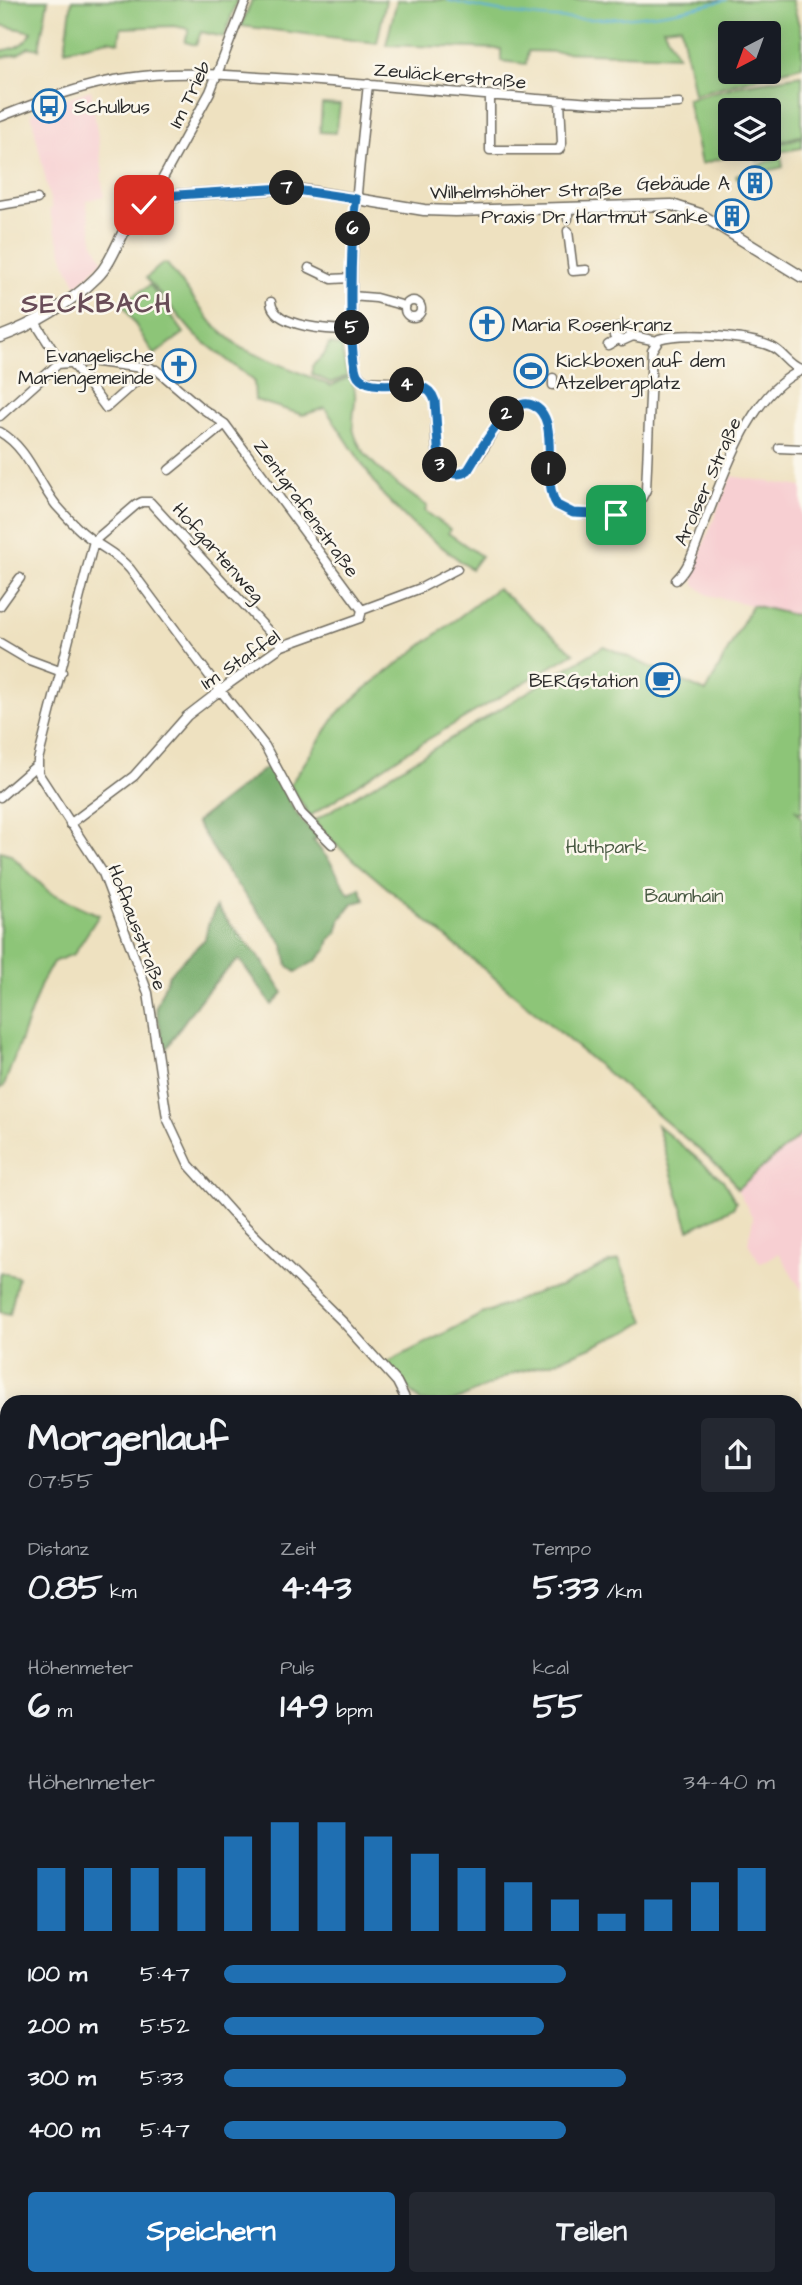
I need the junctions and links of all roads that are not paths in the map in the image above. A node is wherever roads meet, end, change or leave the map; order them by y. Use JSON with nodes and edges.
{"nodes":[{"id":1,"x":246,"y":0,"type":"edge"},
{"id":2,"x":218,"y":74,"type":"junction"},
{"id":3,"x":368,"y":84,"type":"junction"},
{"id":4,"x":491,"y":95,"type":"junction"},
{"id":5,"x":560,"y":101,"type":"junction"},
{"id":6,"x":680,"y":103,"type":"dead end"},
{"id":7,"x":0,"y":117,"type":"edge"},
{"id":8,"x":152,"y":198,"type":"junction"},
{"id":9,"x":37,"y":199,"type":"dead end"},
{"id":10,"x":356,"y":199,"type":"junction"},
{"id":11,"x":0,"y":205,"type":"edge"},
{"id":12,"x":568,"y":208,"type":"junction"},
{"id":13,"x":568,"y":219,"type":"dead end"},
{"id":14,"x":568,"y":231,"type":"dead end"},
{"id":15,"x":309,"y":268,"type":"dead end"},
{"id":16,"x":586,"y":270,"type":"dead end"},
{"id":17,"x":802,"y":277,"type":"edge"},
{"id":18,"x":351,"y":278,"type":"junction"},
{"id":19,"x":351,"y":296,"type":"junction"},
{"id":20,"x":271,"y":302,"type":"dead end"},
{"id":21,"x":405,"y":306,"type":"dead end"},
{"id":22,"x":35,"y":322,"type":"junction"},
{"id":23,"x":352,"y":330,"type":"junction"},
{"id":24,"x":633,"y":336,"type":"junction"},
{"id":25,"x":0,"y":337,"type":"edge"},
{"id":26,"x":617,"y":340,"type":"junction"},
{"id":27,"x":657,"y":341,"type":"junction"},
{"id":28,"x":608,"y":345,"type":"dead end"},
{"id":29,"x":72,"y":362,"type":"junction"},
{"id":30,"x":61,"y":363,"type":"junction"},
{"id":31,"x":151,"y":368,"type":"junction"},
{"id":32,"x":802,"y":370,"type":"edge"},
{"id":33,"x":0,"y":416,"type":"edge"},
{"id":34,"x":225,"y":424,"type":"junction"},
{"id":35,"x":0,"y":432,"type":"edge"},
{"id":36,"x":779,"y":448,"type":"dead end"},
{"id":37,"x":802,"y":449,"type":"edge"},
{"id":38,"x":169,"y":470,"type":"dead end"},
{"id":39,"x":94,"y":541,"type":"junction"},
{"id":40,"x":457,"y":569,"type":"dead end"},
{"id":41,"x":20,"y":578,"type":"dead end"},
{"id":42,"x":676,"y":580,"type":"dead end"},
{"id":43,"x":0,"y":606,"type":"edge"},
{"id":44,"x":362,"y":610,"type":"junction"},
{"id":45,"x":0,"y":643,"type":"edge"},
{"id":46,"x":282,"y":646,"type":"junction"},
{"id":47,"x":62,"y":672,"type":"junction"},
{"id":48,"x":220,"y":690,"type":"junction"},
{"id":49,"x":37,"y":765,"type":"junction"},
{"id":50,"x":0,"y":797,"type":"edge"},
{"id":51,"x":70,"y":824,"type":"junction"},
{"id":52,"x":332,"y":844,"type":"dead end"},
{"id":53,"x":404,"y":1395,"type":"edge"}],
"edges":[{"from":1,"to":2,"type":"street","name":"Im Trieb"},
{"from":2,"to":3,"type":"street","name":"Zeuläckerstraße"},
{"from":2,"to":7,"type":"street","name":"Zeuläckerstraße"},
{"from":2,"to":8,"type":"street","name":"Im Trieb"},
{"from":3,"to":4,"type":"street","name":"Zeuläckerstraße"},
{"from":3,"to":10,"type":"street"},
{"from":4,"to":5,"type":"street","name":"Zeuläckerstraße"},
{"from":4,"to":5,"type":"street"},
{"from":5,"to":6,"type":"street","name":"Zeuläckerstraße"},
{"from":8,"to":10,"type":"main road","name":"Wilhelmshöher Straße"},
{"from":8,"to":22,"type":"main road"},
{"from":9,"to":11,"type":"street"},
{"from":10,"to":12,"type":"main road","name":"Wilhelmshöher Straße"},
{"from":10,"to":18,"type":"street"},
{"from":12,"to":13,"type":"street"},
{"from":12,"to":17,"type":"main road","name":"Wilhelmshöher Straße"},
{"from":14,"to":16,"type":"street"},
{"from":15,"to":18,"type":"street"},
{"from":18,"to":19,"type":"street"},
{"from":19,"to":21,"type":"street"},
{"from":19,"to":23,"type":"street"},
{"from":20,"to":23,"type":"street"},
{"from":22,"to":25,"type":"main road"},
{"from":22,"to":30,"type":"street"},
{"from":23,"to":27,"type":"street"},
{"from":24,"to":26,"type":"street"},
{"from":24,"to":26,"type":"street"},
{"from":24,"to":27,"type":"street"},
{"from":26,"to":28,"type":"street"},
{"from":27,"to":32,"type":"street"},
{"from":29,"to":30,"type":"street","name":"Zentgrafenstraße"},
{"from":29,"to":31,"type":"street","name":"Zentgrafenstraße"},
{"from":29,"to":31,"type":"street"},
{"from":30,"to":33,"type":"street"},
{"from":31,"to":34,"type":"street","name":"Zentgrafenstraße"},
{"from":32,"to":42,"type":"street","name":"Arolser Straße"},
{"from":34,"to":38,"type":"street"},
{"from":34,"to":44,"type":"street","name":"Zentgrafenstraße"},
{"from":35,"to":39,"type":"street"},
{"from":36,"to":37,"type":"street"},
{"from":39,"to":46,"type":"street","name":"Hofgartenweg"},
{"from":39,"to":47,"type":"street"},
{"from":39,"to":48,"type":"street"},
{"from":40,"to":44,"type":"street","name":"Im Staffel"},
{"from":41,"to":43,"type":"street"},
{"from":44,"to":46,"type":"street","name":"Im Staffel"},
{"from":45,"to":47,"type":"street"},
{"from":46,"to":48,"type":"street","name":"Im Staffel"},
{"from":47,"to":49,"type":"street"},
{"from":48,"to":51,"type":"street","name":"Im Staffel"},
{"from":48,"to":52,"type":"street"},
{"from":49,"to":50,"type":"street"},
{"from":49,"to":51,"type":"street","name":"Hofhausstraße"},
{"from":51,"to":53,"type":"street","name":"Hofhausstraße"}]}
